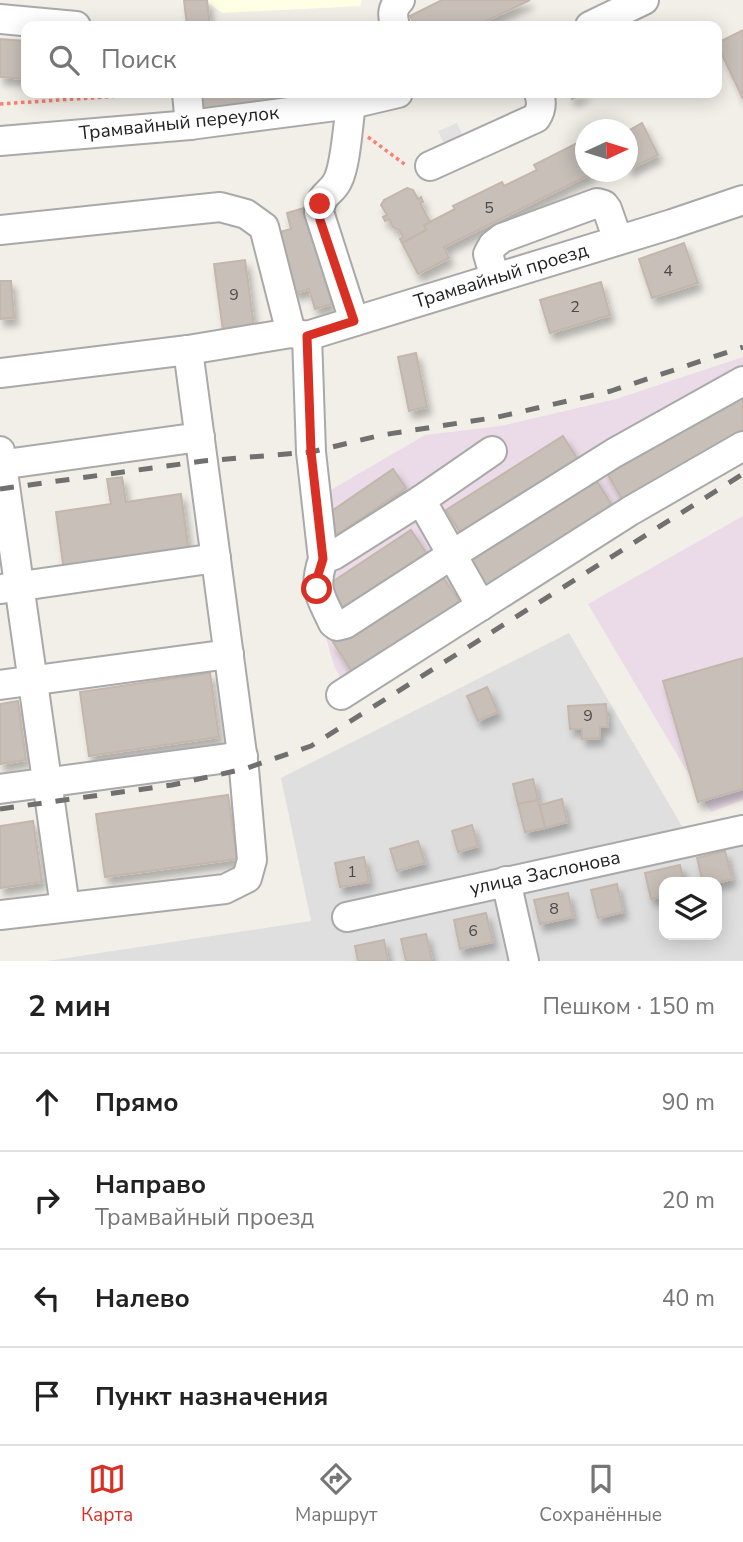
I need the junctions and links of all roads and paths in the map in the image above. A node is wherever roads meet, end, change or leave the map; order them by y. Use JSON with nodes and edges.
{"nodes":[{"id":1,"x":400,"y":0,"type":"edge"},
{"id":2,"x":627,"y":4,"type":"edge"},
{"id":3,"x":0,"y":19,"type":"edge"},
{"id":4,"x":22,"y":21,"type":"edge"},
{"id":5,"x":394,"y":21,"type":"edge"},
{"id":6,"x":598,"y":21,"type":"edge"},
{"id":7,"x":90,"y":98,"type":"edge"},
{"id":8,"x":187,"y":98,"type":"edge"},
{"id":9,"x":385,"y":98,"type":"edge"},
{"id":10,"x":540,"y":98,"type":"edge"},
{"id":11,"x":0,"y":104,"type":"edge"},
{"id":12,"x":350,"y":112,"type":"junction"},
{"id":13,"x":190,"y":124,"type":"junction"},
{"id":14,"x":0,"y":141,"type":"edge"},
{"id":15,"x":419,"y":166,"type":"joint"},
{"id":16,"x":743,"y":200,"type":"edge"},
{"id":17,"x":0,"y":230,"type":"edge"},
{"id":18,"x":618,"y":240,"type":"junction"},
{"id":19,"x":495,"y":278,"type":"junction"},
{"id":20,"x":354,"y":321,"type":"junction"},
{"id":21,"x":299,"y":334,"type":"junction"},
{"id":22,"x":188,"y":350,"type":"junction"},
{"id":23,"x":0,"y":373,"type":"edge"},
{"id":24,"x":743,"y":381,"type":"edge"},
{"id":25,"x":200,"y":437,"type":"junction"},
{"id":26,"x":743,"y":446,"type":"edge"},
{"id":27,"x":492,"y":451,"type":"dead end"},
{"id":28,"x":1,"y":460,"type":"edge"},
{"id":29,"x":421,"y":500,"type":"junction"},
{"id":30,"x":453,"y":554,"type":"junction"},
{"id":31,"x":216,"y":558,"type":"junction"},
{"id":32,"x":323,"y":559,"type":"junction"},
{"id":33,"x":10,"y":587,"type":"edge"},
{"id":34,"x":481,"y":606,"type":"junction"},
{"id":35,"x":229,"y":654,"type":"junction"},
{"id":36,"x":33,"y":681,"type":"junction"},
{"id":37,"x":0,"y":685,"type":"edge"},
{"id":38,"x":341,"y":695,"type":"dead end"},
{"id":39,"x":243,"y":756,"type":"junction"},
{"id":40,"x":47,"y":782,"type":"junction"},
{"id":41,"x":0,"y":789,"type":"edge"},
{"id":42,"x":743,"y":830,"type":"edge"},
{"id":43,"x":506,"y":881,"type":"junction"},
{"id":44,"x":65,"y":907,"type":"junction"},
{"id":45,"x":0,"y":915,"type":"edge"},
{"id":46,"x":347,"y":917,"type":"dead end"},
{"id":47,"x":524,"y":961,"type":"edge"}],
"edges":[{"from":1,"to":5,"type":"street"},
{"from":2,"to":6,"type":"street"},
{"from":3,"to":4,"type":"street"},
{"from":7,"to":11,"type":"path"},
{"from":8,"to":13,"type":"street"},
{"from":9,"to":12,"type":"street","name":"Трамвайный переулок"},
{"from":10,"to":15,"type":"street"},
{"from":12,"to":13,"type":"street","name":"Трамвайный переулок"},
{"from":12,"to":15,"type":"path"},
{"from":12,"to":20,"type":"street"},
{"from":13,"to":14,"type":"street","name":"Трамвайный переулок"},
{"from":16,"to":18,"type":"street","name":"Трамвайный проезд"},
{"from":17,"to":21,"type":"street"},
{"from":18,"to":19,"type":"street","name":"Трамвайный проезд"},
{"from":18,"to":19,"type":"street"},
{"from":19,"to":20,"type":"street","name":"Трамвайный проезд"},
{"from":20,"to":21,"type":"street","name":"Трамвайный проезд"},
{"from":21,"to":22,"type":"street","name":"Трамвайный проезд"},
{"from":21,"to":32,"type":"street"},
{"from":22,"to":23,"type":"street","name":"Трамвайный проезд"},
{"from":22,"to":25,"type":"street"},
{"from":24,"to":30,"type":"street"},
{"from":25,"to":28,"type":"street"},
{"from":25,"to":31,"type":"street"},
{"from":26,"to":34,"type":"street"},
{"from":27,"to":29,"type":"street"},
{"from":28,"to":33,"type":"street"},
{"from":29,"to":30,"type":"street"},
{"from":29,"to":32,"type":"street"},
{"from":30,"to":32,"type":"street"},
{"from":30,"to":34,"type":"street"},
{"from":31,"to":33,"type":"street"},
{"from":31,"to":35,"type":"street"},
{"from":33,"to":36,"type":"street"},
{"from":34,"to":38,"type":"street"},
{"from":35,"to":36,"type":"street"},
{"from":35,"to":39,"type":"street"},
{"from":36,"to":37,"type":"street"},
{"from":36,"to":40,"type":"street"},
{"from":39,"to":40,"type":"street"},
{"from":39,"to":44,"type":"street"},
{"from":40,"to":41,"type":"street"},
{"from":40,"to":44,"type":"street"},
{"from":42,"to":43,"type":"street","name":"улица Заслонова"},
{"from":43,"to":46,"type":"street","name":"улица Заслонова"},
{"from":43,"to":47,"type":"street"},
{"from":44,"to":45,"type":"street"}]}
